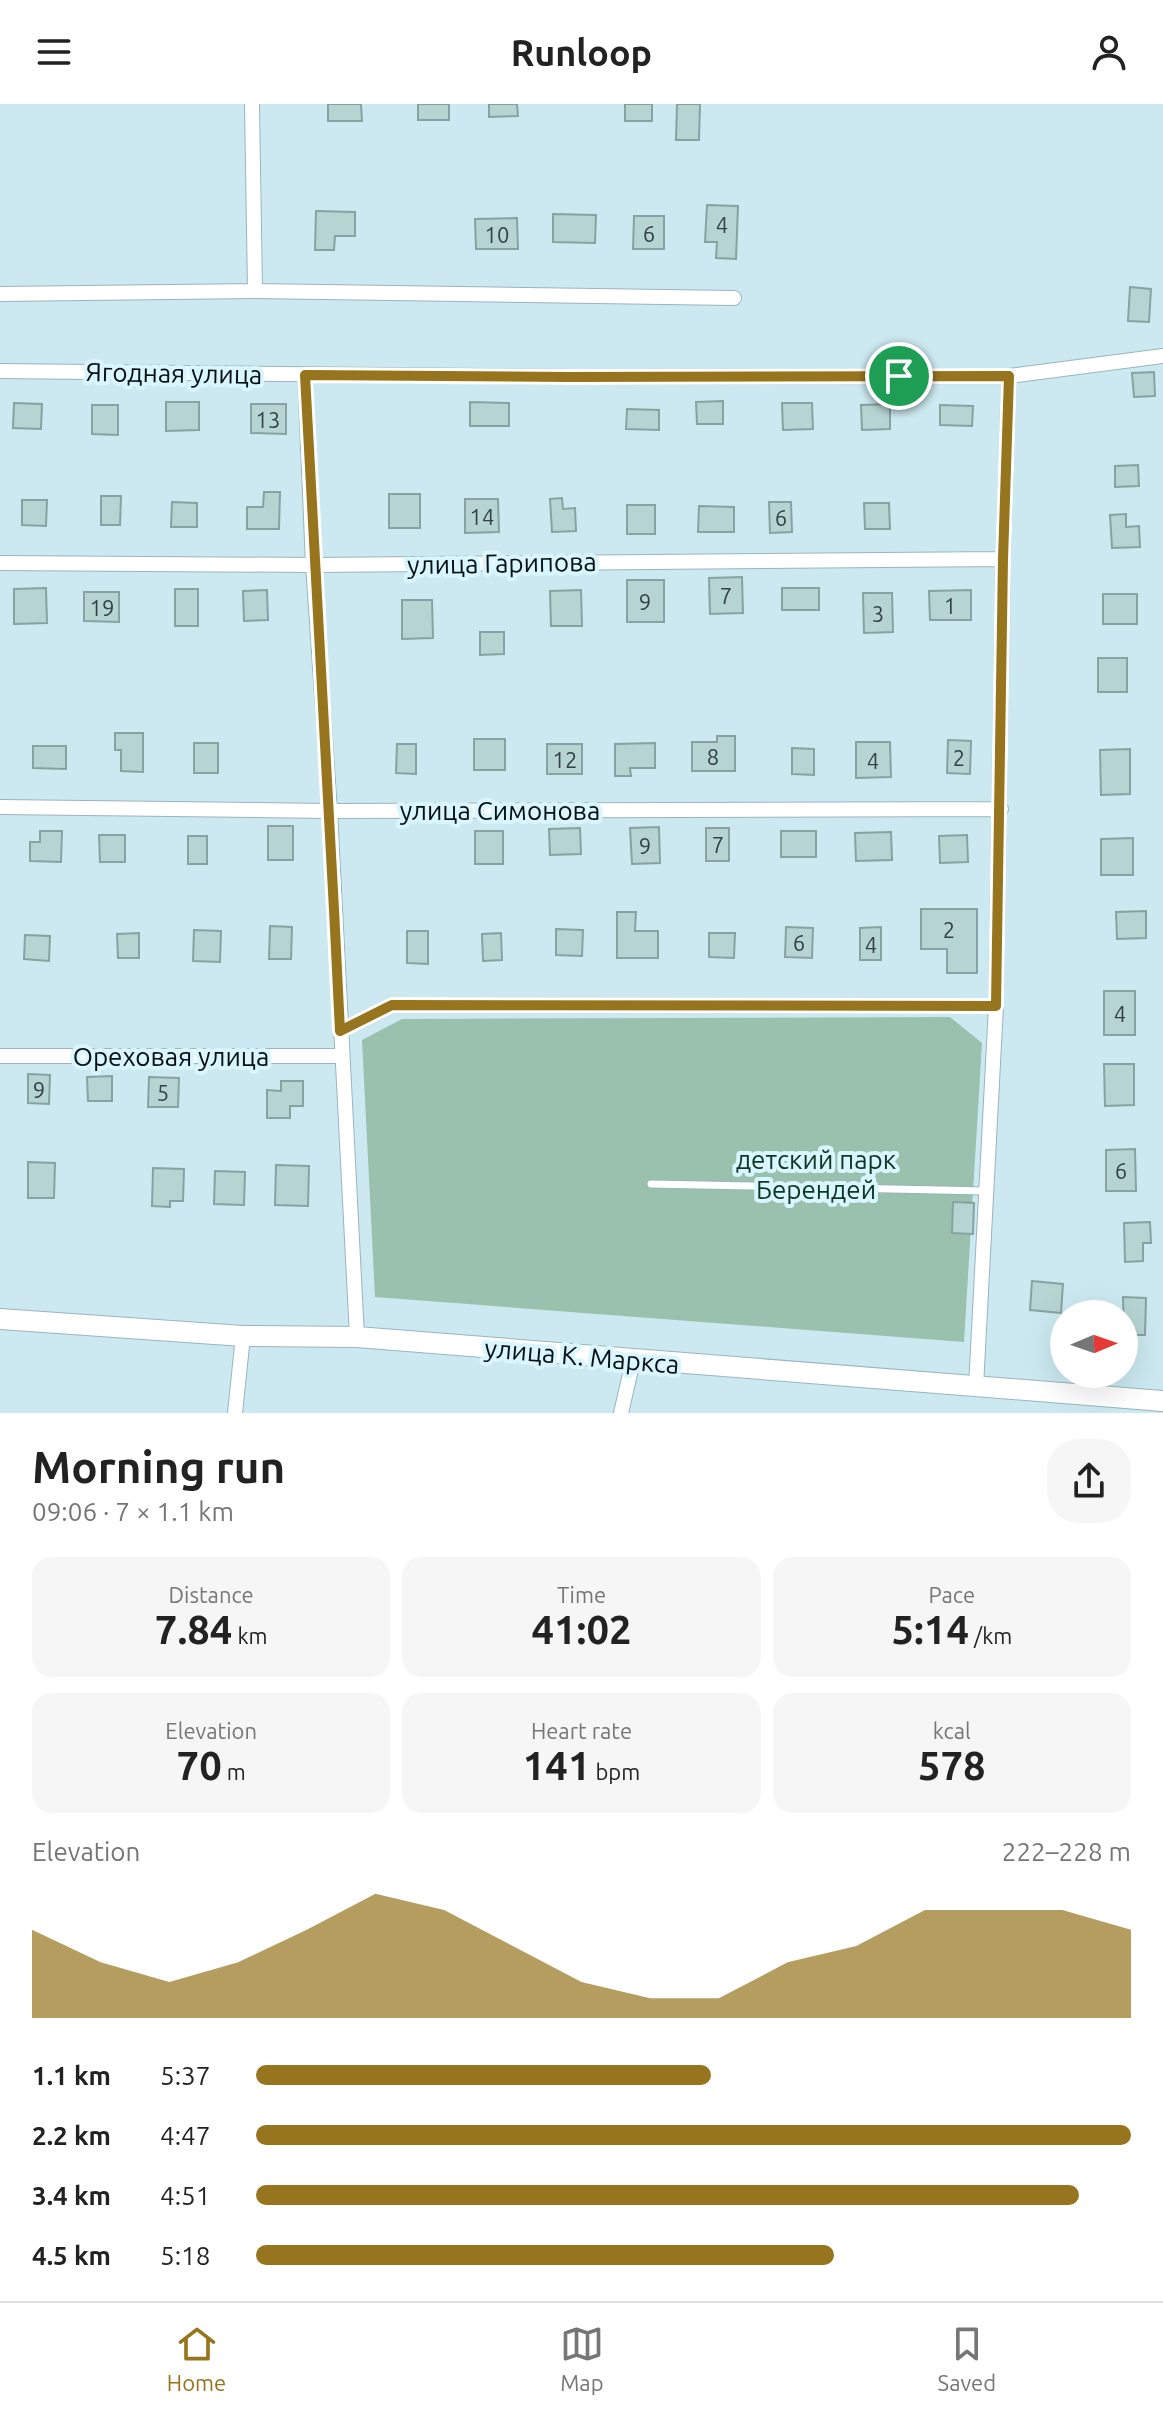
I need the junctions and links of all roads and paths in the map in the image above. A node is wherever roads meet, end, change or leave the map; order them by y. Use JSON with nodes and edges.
{"nodes":[{"id":1,"x":252,"y":104,"type":"edge"},
{"id":2,"x":255,"y":291,"type":"junction"},
{"id":3,"x":0,"y":294,"type":"edge"},
{"id":4,"x":734,"y":298,"type":"dead end"},
{"id":5,"x":1163,"y":356,"type":"edge"},
{"id":6,"x":0,"y":371,"type":"edge"},
{"id":7,"x":305,"y":375,"type":"junction"},
{"id":8,"x":1009,"y":376,"type":"junction"},
{"id":9,"x":1003,"y":559,"type":"junction"},
{"id":10,"x":0,"y":563,"type":"edge"},
{"id":11,"x":313,"y":565,"type":"junction"},
{"id":12,"x":0,"y":807,"type":"edge"},
{"id":13,"x":1001,"y":809,"type":"junction"},
{"id":14,"x":330,"y":811,"type":"junction"},
{"id":15,"x":996,"y":1006,"type":"junction"},
{"id":16,"x":340,"y":1031,"type":"junction"},
{"id":17,"x":0,"y":1056,"type":"edge"},
{"id":18,"x":342,"y":1056,"type":"junction"},
{"id":19,"x":651,"y":1184,"type":"dead end"},
{"id":20,"x":986,"y":1191,"type":"junction"},
{"id":21,"x":0,"y":1319,"type":"edge"},
{"id":22,"x":243,"y":1336,"type":"junction"},
{"id":23,"x":357,"y":1337,"type":"junction"},
{"id":24,"x":633,"y":1361,"type":"junction"},
{"id":25,"x":976,"y":1387,"type":"junction"},
{"id":26,"x":1163,"y":1401,"type":"edge"},
{"id":27,"x":235,"y":1413,"type":"edge"},
{"id":28,"x":621,"y":1413,"type":"edge"}],
"edges":[{"from":1,"to":2,"type":"street"},
{"from":2,"to":3,"type":"street"},
{"from":2,"to":4,"type":"street"},
{"from":5,"to":8,"type":"street","name":"Ягодная улица"},
{"from":6,"to":7,"type":"street","name":"Ягодная улица"},
{"from":7,"to":8,"type":"street","name":"Ягодная улица"},
{"from":7,"to":11,"type":"street"},
{"from":8,"to":9,"type":"street"},
{"from":9,"to":11,"type":"street","name":"улица Гарипова"},
{"from":9,"to":13,"type":"street"},
{"from":10,"to":11,"type":"street","name":"улица Гарипова"},
{"from":11,"to":14,"type":"street"},
{"from":12,"to":14,"type":"street","name":"улица Симонова"},
{"from":13,"to":14,"type":"street","name":"улица Симонова"},
{"from":13,"to":15,"type":"street"},
{"from":14,"to":16,"type":"street"},
{"from":15,"to":16,"type":"street"},
{"from":15,"to":20,"type":"street"},
{"from":16,"to":18,"type":"street"},
{"from":17,"to":18,"type":"street","name":"Ореховая улица"},
{"from":18,"to":23,"type":"street"},
{"from":19,"to":20,"type":"lane"},
{"from":20,"to":25,"type":"street"},
{"from":21,"to":22,"type":"main road","name":"улица К. Маркса"},
{"from":22,"to":23,"type":"main road","name":"улица К. Маркса"},
{"from":22,"to":27,"type":"street"},
{"from":23,"to":24,"type":"main road","name":"улица К. Маркса"},
{"from":24,"to":25,"type":"main road","name":"улица К. Маркса"},
{"from":24,"to":28,"type":"street"},
{"from":25,"to":26,"type":"main road","name":"улица К. Маркса"}]}
